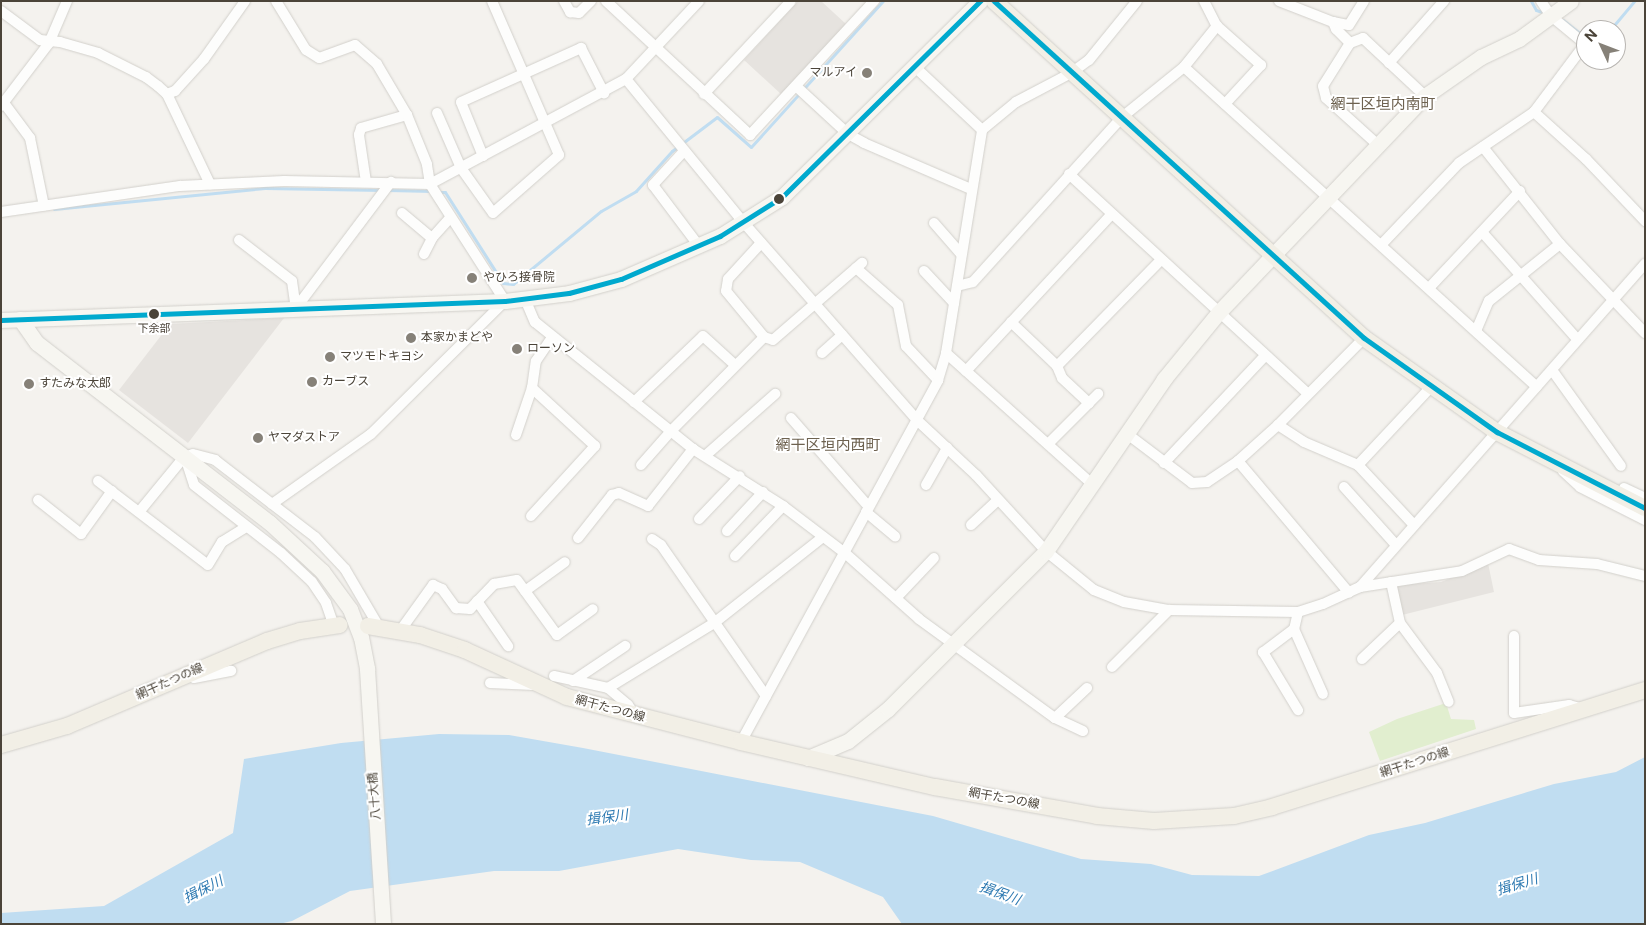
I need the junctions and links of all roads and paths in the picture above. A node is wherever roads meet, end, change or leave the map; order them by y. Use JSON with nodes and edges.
{"nodes":[{"id":1,"x":67,"y":1,"type":"edge"},
{"id":2,"x":245,"y":1,"type":"edge"},
{"id":3,"x":276,"y":1,"type":"edge"},
{"id":4,"x":492,"y":1,"type":"edge"},
{"id":5,"x":564,"y":1,"type":"edge"},
{"id":6,"x":591,"y":1,"type":"edge"},
{"id":7,"x":606,"y":1,"type":"edge"},
{"id":8,"x":699,"y":1,"type":"edge"},
{"id":9,"x":792,"y":1,"type":"edge"},
{"id":10,"x":874,"y":1,"type":"edge"},
{"id":11,"x":980,"y":1,"type":"edge"},
{"id":12,"x":994,"y":1,"type":"edge"},
{"id":13,"x":1137,"y":1,"type":"edge"},
{"id":14,"x":1204,"y":1,"type":"edge"},
{"id":15,"x":1279,"y":1,"type":"edge"},
{"id":16,"x":1364,"y":1,"type":"edge"},
{"id":17,"x":1444,"y":1,"type":"edge"},
{"id":18,"x":1541,"y":1,"type":"edge"},
{"id":19,"x":1571,"y":1,"type":"edge"},
{"id":20,"x":1295,"y":4,"type":"edge"},
{"id":21,"x":1,"y":11,"type":"edge"},
{"id":22,"x":1551,"y":16,"type":"junction"},
{"id":23,"x":1334,"y":22,"type":"junction"},
{"id":24,"x":1217,"y":26,"type":"junction"},
{"id":25,"x":49,"y":42,"type":"junction"},
{"id":26,"x":1350,"y":43,"type":"junction"},
{"id":27,"x":655,"y":49,"type":"junction"},
{"id":28,"x":1389,"y":62,"type":"junction"},
{"id":29,"x":915,"y":67,"type":"junction"},
{"id":30,"x":1184,"y":67,"type":"junction"},
{"id":31,"x":1071,"y":73,"type":"junction"},
{"id":32,"x":523,"y":76,"type":"junction"},
{"id":33,"x":626,"y":79,"type":"junction"},
{"id":34,"x":796,"y":86,"type":"junction"},
{"id":35,"x":604,"y":93,"type":"junction"},
{"id":36,"x":167,"y":94,"type":"junction"},
{"id":37,"x":704,"y":94,"type":"junction"},
{"id":38,"x":1425,"y":96,"type":"junction"},
{"id":39,"x":3,"y":104,"type":"edge"},
{"id":40,"x":1225,"y":104,"type":"junction"},
{"id":41,"x":1534,"y":112,"type":"junction"},
{"id":42,"x":437,"y":113,"type":"dead end"},
{"id":43,"x":407,"y":115,"type":"junction"},
{"id":44,"x":1121,"y":118,"type":"junction"},
{"id":45,"x":544,"y":124,"type":"junction"},
{"id":46,"x":982,"y":130,"type":"junction"},
{"id":47,"x":848,"y":134,"type":"junction"},
{"id":48,"x":1378,"y":145,"type":"junction"},
{"id":49,"x":1483,"y":147,"type":"junction"},
{"id":50,"x":684,"y":151,"type":"junction"},
{"id":51,"x":483,"y":156,"type":"junction"},
{"id":52,"x":461,"y":168,"type":"junction"},
{"id":53,"x":1069,"y":174,"type":"junction"},
{"id":54,"x":366,"y":182,"type":"junction"},
{"id":55,"x":392,"y":182,"type":"junction"},
{"id":56,"x":210,"y":184,"type":"junction"},
{"id":57,"x":430,"y":184,"type":"junction"},
{"id":58,"x":971,"y":189,"type":"junction"},
{"id":59,"x":1520,"y":191,"type":"junction"},
{"id":60,"x":1329,"y":197,"type":"junction"},
{"id":61,"x":44,"y":206,"type":"junction"},
{"id":62,"x":1,"y":212,"type":"edge"},
{"id":63,"x":402,"y":213,"type":"dead end"},
{"id":64,"x":1111,"y":214,"type":"junction"},
{"id":65,"x":451,"y":217,"type":"junction"},
{"id":66,"x":1645,"y":221,"type":"edge"},
{"id":67,"x":744,"y":223,"type":"junction"},
{"id":68,"x":934,"y":223,"type":"dead end"},
{"id":69,"x":1482,"y":232,"type":"junction"},
{"id":70,"x":432,"y":238,"type":"junction"},
{"id":71,"x":239,"y":240,"type":"dead end"},
{"id":72,"x":762,"y":243,"type":"junction"},
{"id":73,"x":1560,"y":244,"type":"junction"},
{"id":74,"x":1382,"y":245,"type":"junction"},
{"id":75,"x":699,"y":246,"type":"junction"},
{"id":76,"x":424,"y":254,"type":"dead end"},
{"id":77,"x":961,"y":254,"type":"junction"},
{"id":78,"x":1273,"y":257,"type":"junction"},
{"id":79,"x":1160,"y":261,"type":"junction"},
{"id":80,"x":1645,"y":264,"type":"edge"},
{"id":81,"x":924,"y":271,"type":"dead end"},
{"id":82,"x":1522,"y":274,"type":"junction"},
{"id":83,"x":957,"y":286,"type":"junction"},
{"id":84,"x":1429,"y":288,"type":"junction"},
{"id":85,"x":525,"y":299,"type":"junction"},
{"id":86,"x":1613,"y":300,"type":"junction"},
{"id":87,"x":505,"y":301,"type":"junction"},
{"id":88,"x":954,"y":303,"type":"junction"},
{"id":89,"x":815,"y":304,"type":"junction"},
{"id":90,"x":296,"y":308,"type":"junction"},
{"id":91,"x":1218,"y":313,"type":"junction"},
{"id":92,"x":2,"y":319,"type":"edge"},
{"id":93,"x":20,"y":319,"type":"junction"},
{"id":94,"x":1011,"y":322,"type":"junction"},
{"id":95,"x":1476,"y":331,"type":"junction"},
{"id":96,"x":1645,"y":333,"type":"edge"},
{"id":97,"x":842,"y":335,"type":"junction"},
{"id":98,"x":552,"y":337,"type":"junction"},
{"id":99,"x":764,"y":337,"type":"junction"},
{"id":100,"x":1364,"y":338,"type":"junction"},
{"id":101,"x":1578,"y":340,"type":"junction"},
{"id":102,"x":822,"y":353,"type":"dead end"},
{"id":103,"x":946,"y":353,"type":"junction"},
{"id":104,"x":1264,"y":356,"type":"junction"},
{"id":105,"x":735,"y":365,"type":"junction"},
{"id":106,"x":1057,"y":366,"type":"junction"},
{"id":107,"x":1552,"y":370,"type":"junction"},
{"id":108,"x":966,"y":372,"type":"junction"},
{"id":109,"x":938,"y":380,"type":"junction"},
{"id":110,"x":1432,"y":386,"type":"junction"},
{"id":111,"x":1537,"y":387,"type":"junction"},
{"id":112,"x":532,"y":388,"type":"junction"},
{"id":113,"x":1306,"y":393,"type":"junction"},
{"id":114,"x":775,"y":394,"type":"dead end"},
{"id":115,"x":1098,"y":394,"type":"dead end"},
{"id":116,"x":634,"y":402,"type":"junction"},
{"id":117,"x":1089,"y":403,"type":"junction"},
{"id":118,"x":791,"y":418,"type":"dead end"},
{"id":119,"x":918,"y":421,"type":"junction"},
{"id":120,"x":1278,"y":425,"type":"junction"},
{"id":121,"x":671,"y":431,"type":"junction"},
{"id":122,"x":1497,"y":432,"type":"junction"},
{"id":123,"x":1126,"y":433,"type":"junction"},
{"id":124,"x":516,"y":435,"type":"dead end"},
{"id":125,"x":1048,"y":444,"type":"junction"},
{"id":126,"x":947,"y":448,"type":"junction"},
{"id":127,"x":694,"y":449,"type":"junction"},
{"id":128,"x":705,"y":456,"type":"junction"},
{"id":129,"x":184,"y":457,"type":"junction"},
{"id":130,"x":1549,"y":459,"type":"junction"},
{"id":131,"x":1238,"y":461,"type":"junction"},
{"id":132,"x":1164,"y":463,"type":"junction"},
{"id":133,"x":641,"y":465,"type":"dead end"},
{"id":134,"x":1358,"y":465,"type":"junction"},
{"id":135,"x":1621,"y":466,"type":"dead end"},
{"id":136,"x":740,"y":476,"type":"junction"},
{"id":137,"x":98,"y":480,"type":"dead end"},
{"id":138,"x":926,"y":484,"type":"dead end"},
{"id":139,"x":1092,"y":484,"type":"junction"},
{"id":140,"x":1344,"y":487,"type":"dead end"},
{"id":141,"x":112,"y":492,"type":"junction"},
{"id":142,"x":763,"y":492,"type":"junction"},
{"id":143,"x":1645,"y":498,"type":"edge"},
{"id":144,"x":38,"y":500,"type":"dead end"},
{"id":145,"x":998,"y":500,"type":"junction"},
{"id":146,"x":272,"y":504,"type":"junction"},
{"id":147,"x":783,"y":506,"type":"junction"},
{"id":148,"x":1645,"y":508,"type":"edge"},
{"id":149,"x":868,"y":510,"type":"junction"},
{"id":150,"x":139,"y":512,"type":"junction"},
{"id":151,"x":531,"y":516,"type":"dead end"},
{"id":152,"x":699,"y":519,"type":"dead end"},
{"id":153,"x":1645,"y":520,"type":"edge"},
{"id":154,"x":971,"y":525,"type":"dead end"},
{"id":155,"x":1414,"y":525,"type":"junction"},
{"id":156,"x":246,"y":527,"type":"junction"},
{"id":157,"x":727,"y":531,"type":"dead end"},
{"id":158,"x":895,"y":536,"type":"dead end"},
{"id":159,"x":823,"y":537,"type":"junction"},
{"id":160,"x":578,"y":538,"type":"dead end"},
{"id":161,"x":652,"y":539,"type":"dead end"},
{"id":162,"x":1396,"y":545,"type":"junction"},
{"id":163,"x":1046,"y":551,"type":"junction"},
{"id":164,"x":845,"y":553,"type":"junction"},
{"id":165,"x":735,"y":556,"type":"dead end"},
{"id":166,"x":934,"y":558,"type":"dead end"},
{"id":167,"x":564,"y":562,"type":"dead end"},
{"id":168,"x":1645,"y":576,"type":"edge"},
{"id":169,"x":1391,"y":582,"type":"junction"},
{"id":170,"x":1360,"y":587,"type":"junction"},
{"id":171,"x":525,"y":591,"type":"junction"},
{"id":172,"x":1349,"y":593,"type":"junction"},
{"id":173,"x":896,"y":598,"type":"junction"},
{"id":174,"x":477,"y":601,"type":"junction"},
{"id":175,"x":593,"y":610,"type":"dead end"},
{"id":176,"x":1169,"y":610,"type":"junction"},
{"id":177,"x":1298,"y":612,"type":"junction"},
{"id":178,"x":714,"y":623,"type":"junction"},
{"id":179,"x":1400,"y":623,"type":"junction"},
{"id":180,"x":337,"y":625,"type":"joint"},
{"id":181,"x":374,"y":626,"type":"joint"},
{"id":182,"x":1294,"y":629,"type":"junction"},
{"id":183,"x":400,"y":631,"type":"junction"},
{"id":184,"x":1514,"y":636,"type":"dead end"},
{"id":185,"x":953,"y":644,"type":"junction"},
{"id":186,"x":508,"y":646,"type":"dead end"},
{"id":187,"x":625,"y":646,"type":"dead end"},
{"id":188,"x":1362,"y":659,"type":"dead end"},
{"id":189,"x":1112,"y":667,"type":"dead end"},
{"id":190,"x":231,"y":670,"type":"dead end"},
{"id":191,"x":554,"y":676,"type":"dead end"},
{"id":192,"x":573,"y":681,"type":"junction"},
{"id":193,"x":490,"y":683,"type":"dead end"},
{"id":194,"x":163,"y":684,"type":"junction"},
{"id":195,"x":538,"y":685,"type":"junction"},
{"id":196,"x":608,"y":688,"type":"junction"},
{"id":197,"x":1086,"y":688,"type":"dead end"},
{"id":198,"x":1645,"y":690,"type":"edge"},
{"id":199,"x":1323,"y":694,"type":"dead end"},
{"id":200,"x":766,"y":696,"type":"junction"},
{"id":201,"x":1449,"y":702,"type":"dead end"},
{"id":202,"x":1584,"y":709,"type":"junction"},
{"id":203,"x":1298,"y":710,"type":"dead end"},
{"id":204,"x":635,"y":715,"type":"junction"},
{"id":205,"x":1055,"y":718,"type":"junction"},
{"id":206,"x":1083,"y":732,"type":"dead end"},
{"id":207,"x":741,"y":742,"type":"junction"},
{"id":208,"x":1,"y":745,"type":"edge"},
{"id":209,"x":808,"y":758,"type":"junction"},
{"id":210,"x":383,"y":924,"type":"edge"}],
"edges":[{"from":1,"to":25,"type":"street"},
{"from":2,"to":36,"type":"street"},
{"from":3,"to":43,"type":"street"},
{"from":4,"to":32,"type":"street"},
{"from":5,"to":6,"type":"street"},
{"from":7,"to":27,"type":"street"},
{"from":8,"to":27,"type":"street"},
{"from":9,"to":37,"type":"street"},
{"from":10,"to":34,"type":"street"},
{"from":11,"to":29,"type":"street"},
{"from":12,"to":31,"type":"main road"},
{"from":13,"to":31,"type":"street"},
{"from":14,"to":24,"type":"street"},
{"from":15,"to":20,"type":"street"},
{"from":16,"to":23,"type":"street"},
{"from":17,"to":28,"type":"street"},
{"from":18,"to":22,"type":"street"},
{"from":19,"to":22,"type":"street"},
{"from":20,"to":23,"type":"street"},
{"from":21,"to":25,"type":"street"},
{"from":22,"to":38,"type":"street"},
{"from":22,"to":41,"type":"street"},
{"from":23,"to":26,"type":"street"},
{"from":24,"to":30,"type":"street"},
{"from":24,"to":40,"type":"street"},
{"from":25,"to":36,"type":"street"},
{"from":25,"to":39,"type":"street"},
{"from":26,"to":28,"type":"street"},
{"from":26,"to":48,"type":"street"},
{"from":27,"to":33,"type":"street"},
{"from":27,"to":37,"type":"street"},
{"from":28,"to":38,"type":"street"},
{"from":29,"to":46,"type":"street"},
{"from":29,"to":47,"type":"street"},
{"from":30,"to":40,"type":"street"},
{"from":30,"to":44,"type":"street"},
{"from":31,"to":44,"type":"main road"},
{"from":31,"to":46,"type":"street"},
{"from":32,"to":35,"type":"street"},
{"from":32,"to":45,"type":"street"},
{"from":32,"to":51,"type":"street"},
{"from":33,"to":35,"type":"street"},
{"from":33,"to":50,"type":"street"},
{"from":34,"to":37,"type":"street"},
{"from":34,"to":47,"type":"street"},
{"from":35,"to":45,"type":"street"},
{"from":36,"to":56,"type":"street"},
{"from":38,"to":48,"type":"street"},
{"from":39,"to":61,"type":"street"},
{"from":40,"to":60,"type":"street"},
{"from":41,"to":49,"type":"street"},
{"from":41,"to":66,"type":"street"},
{"from":42,"to":52,"type":"street"},
{"from":43,"to":54,"type":"street"},
{"from":43,"to":57,"type":"street"},
{"from":44,"to":53,"type":"street"},
{"from":44,"to":78,"type":"main road"},
{"from":45,"to":51,"type":"street"},
{"from":45,"to":52,"type":"street"},
{"from":46,"to":58,"type":"street"},
{"from":47,"to":58,"type":"street"},
{"from":47,"to":67,"type":"street"},
{"from":48,"to":60,"type":"street"},
{"from":49,"to":59,"type":"street"},
{"from":49,"to":74,"type":"street"},
{"from":50,"to":67,"type":"street"},
{"from":50,"to":75,"type":"street"},
{"from":51,"to":52,"type":"street"},
{"from":52,"to":57,"type":"street"},
{"from":53,"to":64,"type":"street"},
{"from":53,"to":83,"type":"street"},
{"from":54,"to":55,"type":"street"},
{"from":54,"to":56,"type":"street"},
{"from":55,"to":57,"type":"street"},
{"from":55,"to":90,"type":"street"},
{"from":56,"to":61,"type":"street"},
{"from":57,"to":65,"type":"street"},
{"from":58,"to":77,"type":"street"},
{"from":59,"to":69,"type":"street"},
{"from":59,"to":73,"type":"street"},
{"from":60,"to":74,"type":"street"},
{"from":60,"to":78,"type":"street"},
{"from":61,"to":62,"type":"street"},
{"from":63,"to":70,"type":"street"},
{"from":64,"to":79,"type":"street"},
{"from":64,"to":94,"type":"street"},
{"from":65,"to":70,"type":"street"},
{"from":65,"to":87,"type":"street"},
{"from":67,"to":72,"type":"street"},
{"from":67,"to":75,"type":"street"},
{"from":68,"to":77,"type":"street"},
{"from":69,"to":82,"type":"street"},
{"from":69,"to":84,"type":"street"},
{"from":70,"to":76,"type":"street"},
{"from":71,"to":90,"type":"street"},
{"from":72,"to":89,"type":"street"},
{"from":72,"to":99,"type":"street"},
{"from":73,"to":82,"type":"street"},
{"from":73,"to":86,"type":"street"},
{"from":74,"to":84,"type":"street"},
{"from":75,"to":85,"type":"street"},
{"from":77,"to":83,"type":"street"},
{"from":78,"to":91,"type":"street"},
{"from":78,"to":100,"type":"main road"},
{"from":79,"to":91,"type":"street"},
{"from":79,"to":106,"type":"street"},
{"from":80,"to":86,"type":"street"},
{"from":81,"to":88,"type":"street"},
{"from":82,"to":95,"type":"street"},
{"from":82,"to":101,"type":"street"},
{"from":83,"to":88,"type":"street"},
{"from":84,"to":95,"type":"street"},
{"from":85,"to":87,"type":"street"},
{"from":85,"to":98,"type":"street"},
{"from":86,"to":96,"type":"street"},
{"from":86,"to":101,"type":"street"},
{"from":87,"to":90,"type":"street"},
{"from":87,"to":146,"type":"street"},
{"from":88,"to":103,"type":"street"},
{"from":89,"to":97,"type":"street"},
{"from":89,"to":99,"type":"street"},
{"from":89,"to":109,"type":"street"},
{"from":90,"to":93,"type":"street"},
{"from":91,"to":104,"type":"street"},
{"from":91,"to":123,"type":"street"},
{"from":92,"to":93,"type":"street"},
{"from":93,"to":129,"type":"street","name":"八十大橋"},
{"from":94,"to":106,"type":"street"},
{"from":94,"to":108,"type":"street"},
{"from":95,"to":111,"type":"street"},
{"from":97,"to":102,"type":"street"},
{"from":97,"to":119,"type":"street"},
{"from":98,"to":112,"type":"street"},
{"from":98,"to":116,"type":"street"},
{"from":99,"to":105,"type":"street"},
{"from":100,"to":110,"type":"main road"},
{"from":100,"to":113,"type":"street"},
{"from":101,"to":107,"type":"street"},
{"from":103,"to":108,"type":"street"},
{"from":103,"to":109,"type":"street"},
{"from":104,"to":113,"type":"street"},
{"from":104,"to":132,"type":"street"},
{"from":105,"to":116,"type":"street"},
{"from":105,"to":121,"type":"street"},
{"from":106,"to":117,"type":"street"},
{"from":107,"to":111,"type":"street"},
{"from":107,"to":135,"type":"street"},
{"from":108,"to":125,"type":"street"},
{"from":109,"to":119,"type":"street"},
{"from":110,"to":122,"type":"main road"},
{"from":110,"to":134,"type":"street"},
{"from":111,"to":122,"type":"street"},
{"from":112,"to":124,"type":"street"},
{"from":112,"to":151,"type":"street"},
{"from":113,"to":120,"type":"street"},
{"from":114,"to":128,"type":"street"},
{"from":115,"to":117,"type":"street"},
{"from":116,"to":121,"type":"street"},
{"from":117,"to":125,"type":"street"},
{"from":118,"to":149,"type":"street"},
{"from":119,"to":126,"type":"street"},
{"from":119,"to":149,"type":"street"},
{"from":120,"to":131,"type":"street"},
{"from":120,"to":134,"type":"street"},
{"from":121,"to":127,"type":"street"},
{"from":121,"to":133,"type":"street"},
{"from":122,"to":130,"type":"main road"},
{"from":122,"to":155,"type":"street"},
{"from":123,"to":132,"type":"street"},
{"from":123,"to":139,"type":"street"},
{"from":125,"to":139,"type":"street"},
{"from":126,"to":138,"type":"street"},
{"from":126,"to":145,"type":"street"},
{"from":127,"to":128,"type":"street"},
{"from":127,"to":160,"type":"street"},
{"from":128,"to":136,"type":"street"},
{"from":129,"to":146,"type":"street"},
{"from":129,"to":150,"type":"street"},
{"from":129,"to":156,"type":"street"},
{"from":129,"to":210,"type":"street","name":"八十大橋"},
{"from":130,"to":143,"type":"street"},
{"from":130,"to":148,"type":"main road"},
{"from":130,"to":153,"type":"street"},
{"from":131,"to":132,"type":"street"},
{"from":131,"to":172,"type":"street"},
{"from":134,"to":155,"type":"street"},
{"from":136,"to":142,"type":"street"},
{"from":136,"to":152,"type":"street"},
{"from":137,"to":141,"type":"street"},
{"from":139,"to":163,"type":"street"},
{"from":140,"to":162,"type":"street"},
{"from":141,"to":144,"type":"street"},
{"from":141,"to":150,"type":"street"},
{"from":142,"to":147,"type":"street"},
{"from":142,"to":157,"type":"street"},
{"from":145,"to":154,"type":"street"},
{"from":145,"to":163,"type":"street"},
{"from":146,"to":181,"type":"street"},
{"from":147,"to":159,"type":"street"},
{"from":147,"to":165,"type":"street"},
{"from":149,"to":158,"type":"street"},
{"from":149,"to":164,"type":"street"},
{"from":150,"to":156,"type":"street"},
{"from":155,"to":162,"type":"street"},
{"from":156,"to":180,"type":"street"},
{"from":159,"to":164,"type":"street"},
{"from":159,"to":178,"type":"street"},
{"from":161,"to":178,"type":"street"},
{"from":162,"to":170,"type":"street"},
{"from":163,"to":176,"type":"street"},
{"from":163,"to":185,"type":"street"},
{"from":164,"to":173,"type":"street"},
{"from":164,"to":200,"type":"street"},
{"from":166,"to":173,"type":"street"},
{"from":167,"to":171,"type":"street"},
{"from":168,"to":169,"type":"street"},
{"from":169,"to":170,"type":"street"},
{"from":169,"to":179,"type":"street"},
{"from":170,"to":172,"type":"street"},
{"from":171,"to":174,"type":"street"},
{"from":171,"to":175,"type":"street"},
{"from":172,"to":177,"type":"street"},
{"from":173,"to":185,"type":"street"},
{"from":174,"to":183,"type":"street"},
{"from":174,"to":186,"type":"street"},
{"from":176,"to":177,"type":"street"},
{"from":176,"to":189,"type":"street"},
{"from":177,"to":182,"type":"street"},
{"from":178,"to":196,"type":"street"},
{"from":178,"to":200,"type":"street"},
{"from":179,"to":188,"type":"street"},
{"from":179,"to":201,"type":"street"},
{"from":180,"to":194,"type":"main road","name":"網干たつの線"},
{"from":181,"to":183,"type":"main road","name":"網干たつの線"},
{"from":182,"to":199,"type":"street"},
{"from":182,"to":203,"type":"street"},
{"from":183,"to":195,"type":"main road","name":"網干たつの線"},
{"from":184,"to":202,"type":"street"},
{"from":185,"to":205,"type":"street"},
{"from":185,"to":209,"type":"street"},
{"from":187,"to":192,"type":"street"},
{"from":190,"to":194,"type":"street"},
{"from":191,"to":192,"type":"street"},
{"from":192,"to":196,"type":"street"},
{"from":193,"to":195,"type":"street"},
{"from":194,"to":208,"type":"main road","name":"網干たつの線"},
{"from":195,"to":204,"type":"main road","name":"網干たつの線"},
{"from":196,"to":204,"type":"street"},
{"from":197,"to":205,"type":"street"},
{"from":198,"to":202,"type":"main road","name":"網干たつの線"},
{"from":200,"to":207,"type":"street"},
{"from":202,"to":209,"type":"main road","name":"網干たつの線"},
{"from":204,"to":207,"type":"main road","name":"網干たつの線"},
{"from":205,"to":206,"type":"street"},
{"from":207,"to":209,"type":"main road","name":"網干たつの線"}]}
